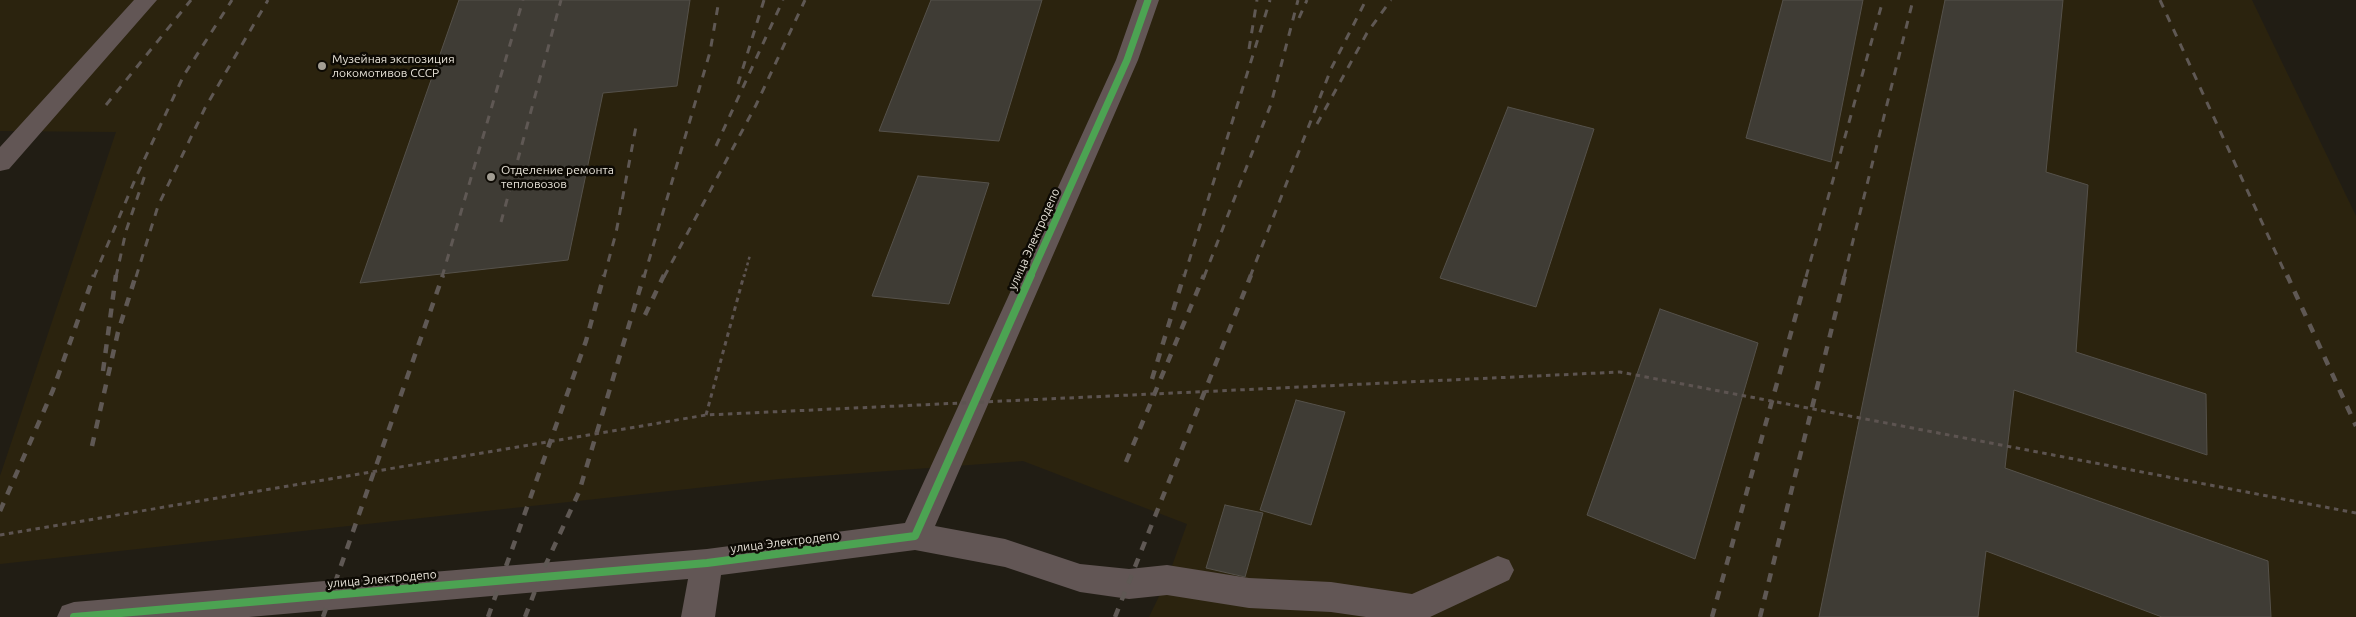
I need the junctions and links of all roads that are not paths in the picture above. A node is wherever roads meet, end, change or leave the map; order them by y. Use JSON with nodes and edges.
{"nodes":[{"id":1,"x":146,"y":0,"type":"edge"},
{"id":2,"x":1148,"y":0,"type":"edge"},
{"id":3,"x":0,"y":163,"type":"edge"},
{"id":4,"x":915,"y":536,"type":"junction"},
{"id":5,"x":707,"y":563,"type":"junction"},
{"id":6,"x":1498,"y":570,"type":"dead end"},
{"id":7,"x":74,"y":617,"type":"edge"},
{"id":8,"x":698,"y":617,"type":"edge"}],
"edges":[{"from":1,"to":3,"type":"street"},
{"from":2,"to":4,"type":"street","name":"улица Электродепо"},
{"from":4,"to":5,"type":"street","name":"улица Электродепо"},
{"from":4,"to":6,"type":"street"},
{"from":5,"to":7,"type":"street","name":"улица Электродепо"},
{"from":5,"to":8,"type":"street"}]}
